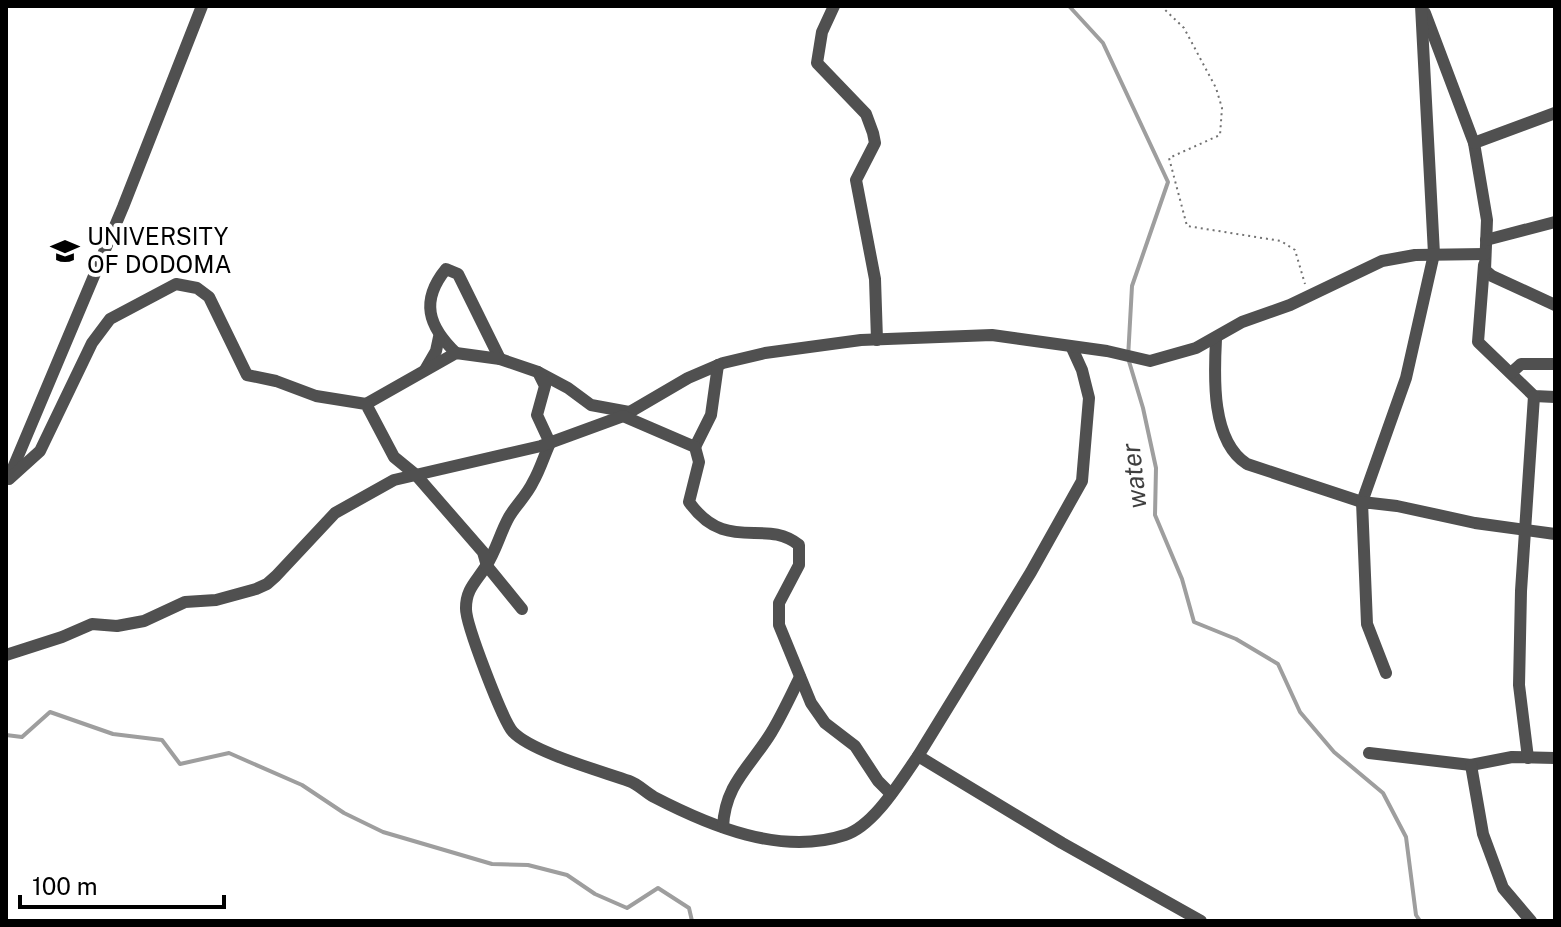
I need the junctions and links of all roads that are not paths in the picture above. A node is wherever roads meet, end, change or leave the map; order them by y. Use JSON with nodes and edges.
{"nodes":[{"id":1,"x":202,"y":6,"type":"edge"},
{"id":2,"x":834,"y":6,"type":"edge"},
{"id":3,"x":1421,"y":6,"type":"edge"},
{"id":4,"x":1555,"y":113,"type":"edge"},
{"id":5,"x":1474,"y":143,"type":"junction"},
{"id":6,"x":1555,"y":222,"type":"edge"},
{"id":7,"x":1486,"y":240,"type":"junction"},
{"id":8,"x":1434,"y":254,"type":"junction"},
{"id":9,"x":1484,"y":258,"type":"junction"},
{"id":10,"x":1555,"y":305,"type":"edge"},
{"id":11,"x":439,"y":337,"type":"junction"},
{"id":12,"x":1216,"y":339,"type":"junction"},
{"id":13,"x":877,"y":340,"type":"junction"},
{"id":14,"x":1072,"y":348,"type":"junction"},
{"id":15,"x":456,"y":353,"type":"junction"},
{"id":16,"x":500,"y":359,"type":"junction"},
{"id":17,"x":1555,"y":364,"type":"edge"},
{"id":18,"x":718,"y":365,"type":"junction"},
{"id":19,"x":425,"y":370,"type":"junction"},
{"id":20,"x":538,"y":372,"type":"junction"},
{"id":21,"x":1511,"y":373,"type":"junction"},
{"id":22,"x":1534,"y":396,"type":"junction"},
{"id":23,"x":1555,"y":397,"type":"edge"},
{"id":24,"x":366,"y":404,"type":"junction"},
{"id":25,"x":626,"y":414,"type":"junction"},
{"id":26,"x":550,"y":443,"type":"junction"},
{"id":27,"x":695,"y":447,"type":"junction"},
{"id":28,"x":416,"y":475,"type":"junction"},
{"id":29,"x":7,"y":482,"type":"edge"},
{"id":30,"x":1362,"y":502,"type":"junction"},
{"id":31,"x":1525,"y":530,"type":"junction"},
{"id":32,"x":1555,"y":534,"type":"edge"},
{"id":33,"x":487,"y":566,"type":"junction"},
{"id":34,"x":522,"y":609,"type":"dead end"},
{"id":35,"x":6,"y":655,"type":"edge"},
{"id":36,"x":1386,"y":673,"type":"dead end"},
{"id":37,"x":800,"y":677,"type":"junction"},
{"id":38,"x":1369,"y":753,"type":"dead end"},
{"id":39,"x":918,"y":756,"type":"junction"},
{"id":40,"x":1528,"y":758,"type":"junction"},
{"id":41,"x":1555,"y":758,"type":"edge"},
{"id":42,"x":1471,"y":765,"type":"junction"},
{"id":43,"x":891,"y":794,"type":"junction"},
{"id":44,"x":723,"y":827,"type":"junction"},
{"id":45,"x":1201,"y":921,"type":"edge"},
{"id":46,"x":1531,"y":921,"type":"edge"}],
"edges":[{"from":1,"to":29,"type":"street"},
{"from":2,"to":13,"type":"street"},
{"from":3,"to":5,"type":"street"},
{"from":3,"to":8,"type":"street"},
{"from":4,"to":5,"type":"street"},
{"from":5,"to":7,"type":"street"},
{"from":6,"to":7,"type":"street"},
{"from":7,"to":9,"type":"street"},
{"from":8,"to":9,"type":"street"},
{"from":8,"to":12,"type":"street"},
{"from":8,"to":30,"type":"street"},
{"from":9,"to":10,"type":"street"},
{"from":9,"to":21,"type":"street"},
{"from":11,"to":15,"type":"street"},
{"from":11,"to":16,"type":"street"},
{"from":11,"to":19,"type":"street"},
{"from":12,"to":14,"type":"street"},
{"from":12,"to":30,"type":"street"},
{"from":13,"to":14,"type":"street"},
{"from":13,"to":18,"type":"street"},
{"from":14,"to":39,"type":"street"},
{"from":15,"to":16,"type":"street"},
{"from":15,"to":19,"type":"street"},
{"from":16,"to":20,"type":"street"},
{"from":17,"to":21,"type":"street"},
{"from":18,"to":25,"type":"street"},
{"from":18,"to":27,"type":"street"},
{"from":19,"to":24,"type":"street"},
{"from":20,"to":25,"type":"street"},
{"from":20,"to":26,"type":"street"},
{"from":21,"to":22,"type":"street"},
{"from":22,"to":23,"type":"street"},
{"from":22,"to":31,"type":"street"},
{"from":24,"to":28,"type":"street"},
{"from":24,"to":29,"type":"street"},
{"from":25,"to":26,"type":"street"},
{"from":25,"to":27,"type":"street"},
{"from":26,"to":28,"type":"street"},
{"from":26,"to":33,"type":"street"},
{"from":27,"to":37,"type":"street"},
{"from":28,"to":33,"type":"street"},
{"from":28,"to":35,"type":"street"},
{"from":30,"to":31,"type":"street"},
{"from":30,"to":36,"type":"street"},
{"from":31,"to":32,"type":"street"},
{"from":31,"to":40,"type":"street"},
{"from":33,"to":34,"type":"street"},
{"from":33,"to":44,"type":"street"},
{"from":37,"to":43,"type":"street"},
{"from":37,"to":44,"type":"street"},
{"from":38,"to":42,"type":"street"},
{"from":39,"to":43,"type":"street"},
{"from":39,"to":45,"type":"street"},
{"from":40,"to":41,"type":"street"},
{"from":40,"to":42,"type":"street"},
{"from":42,"to":46,"type":"street"},
{"from":43,"to":44,"type":"street"}]}
